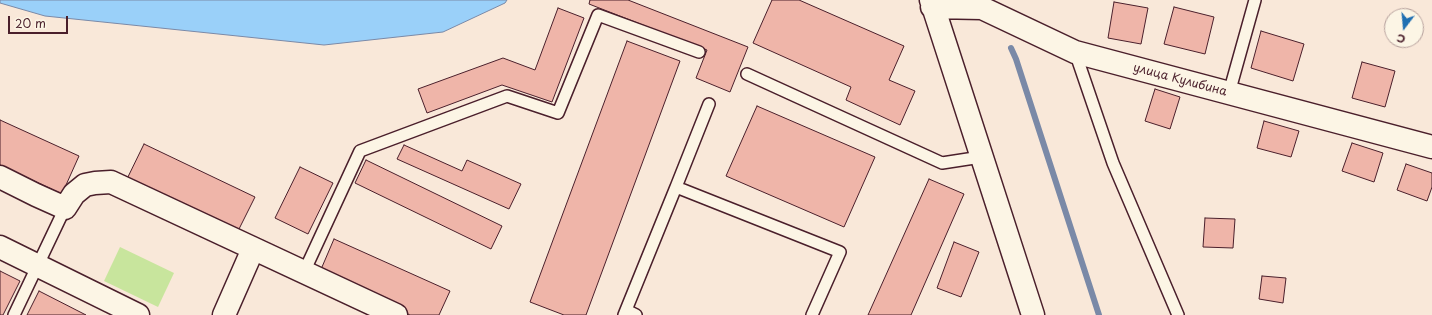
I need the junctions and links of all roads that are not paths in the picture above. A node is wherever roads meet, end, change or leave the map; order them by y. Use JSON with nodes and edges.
{"nodes":[{"id":1,"x":1256,"y":0,"type":"edge"},
{"id":2,"x":931,"y":4,"type":"edge"},
{"id":3,"x":699,"y":52,"type":"dead end"},
{"id":4,"x":1075,"y":52,"type":"junction"},
{"id":5,"x":747,"y":74,"type":"dead end"},
{"id":6,"x":1229,"y":93,"type":"junction"},
{"id":7,"x":709,"y":104,"type":"dead end"},
{"id":8,"x":1432,"y":147,"type":"edge"},
{"id":9,"x":981,"y":156,"type":"junction"},
{"id":10,"x":0,"y":177,"type":"edge"},
{"id":11,"x":676,"y":187,"type":"junction"},
{"id":12,"x":65,"y":208,"type":"junction"},
{"id":13,"x":0,"y":247,"type":"edge"},
{"id":14,"x":253,"y":249,"type":"junction"},
{"id":15,"x":38,"y":266,"type":"junction"},
{"id":16,"x":304,"y":272,"type":"junction"},
{"id":17,"x":628,"y":313,"type":"edge"},
{"id":18,"x":14,"y":315,"type":"edge"},
{"id":19,"x":138,"y":315,"type":"edge"},
{"id":20,"x":224,"y":315,"type":"edge"},
{"id":21,"x":396,"y":315,"type":"edge"},
{"id":22,"x":812,"y":315,"type":"edge"},
{"id":23,"x":1033,"y":315,"type":"edge"},
{"id":24,"x":1178,"y":315,"type":"edge"}],
"edges":[{"from":1,"to":6,"type":"lane"},
{"from":2,"to":4,"type":"street","name":"улица Кулибина"},
{"from":2,"to":9,"type":"street"},
{"from":3,"to":16,"type":"lane"},
{"from":4,"to":6,"type":"street","name":"улица Кулибина"},
{"from":4,"to":24,"type":"lane"},
{"from":5,"to":9,"type":"lane"},
{"from":6,"to":8,"type":"street","name":"улица Кулибина"},
{"from":7,"to":11,"type":"lane"},
{"from":9,"to":23,"type":"street"},
{"from":10,"to":12,"type":"street"},
{"from":11,"to":17,"type":"lane"},
{"from":11,"to":22,"type":"lane"},
{"from":12,"to":14,"type":"street"},
{"from":12,"to":15,"type":"lane"},
{"from":13,"to":15,"type":"street"},
{"from":14,"to":16,"type":"street"},
{"from":14,"to":20,"type":"street"},
{"from":15,"to":18,"type":"lane"},
{"from":15,"to":19,"type":"street"},
{"from":16,"to":21,"type":"street"}]}
